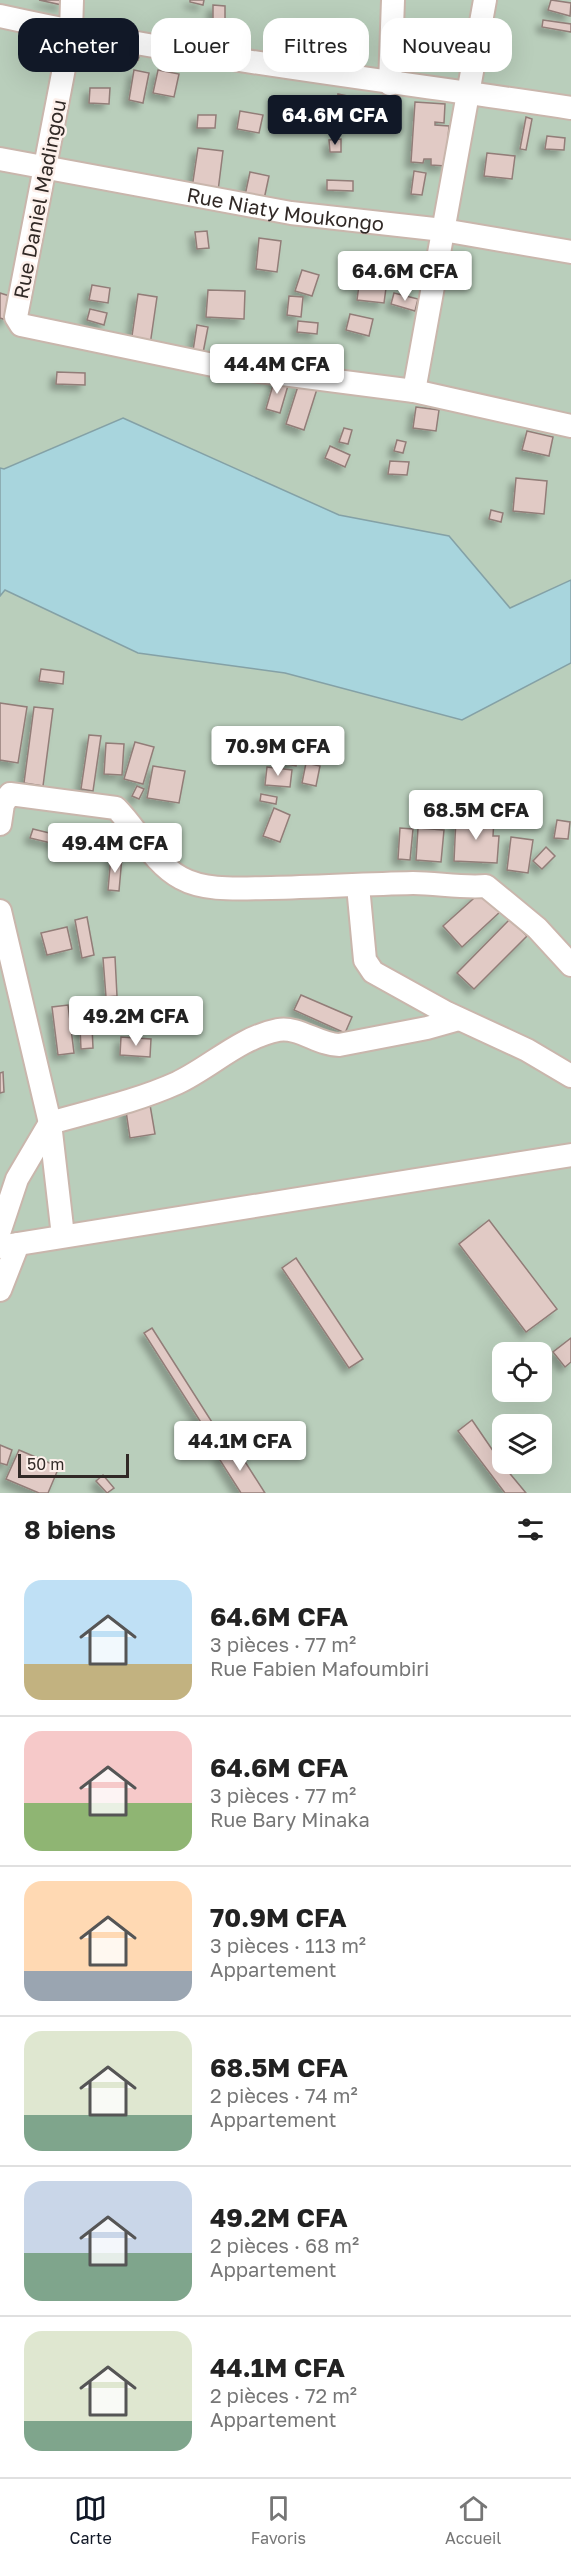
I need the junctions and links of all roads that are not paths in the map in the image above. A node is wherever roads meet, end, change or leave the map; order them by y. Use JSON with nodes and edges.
{"nodes":[{"id":1,"x":72,"y":0,"type":"edge"},
{"id":2,"x":393,"y":0,"type":"edge"},
{"id":3,"x":485,"y":0,"type":"edge"},
{"id":4,"x":0,"y":16,"type":"edge"},
{"id":5,"x":71,"y":18,"type":"edge"},
{"id":6,"x":18,"y":20,"type":"edge"},
{"id":7,"x":139,"y":43,"type":"edge"},
{"id":8,"x":63,"y":72,"type":"edge"},
{"id":9,"x":390,"y":84,"type":"junction"},
{"id":10,"x":469,"y":92,"type":"junction"},
{"id":11,"x":571,"y":108,"type":"edge"},
{"id":12,"x":0,"y":159,"type":"edge"},
{"id":13,"x":45,"y":167,"type":"junction"},
{"id":14,"x":443,"y":230,"type":"junction"},
{"id":15,"x":571,"y":252,"type":"edge"},
{"id":16,"x":414,"y":391,"type":"junction"},
{"id":17,"x":571,"y":426,"type":"edge"},
{"id":18,"x":0,"y":824,"type":"edge"},
{"id":19,"x":358,"y":886,"type":"junction"},
{"id":20,"x":0,"y":911,"type":"edge"},
{"id":21,"x":571,"y":965,"type":"edge"},
{"id":22,"x":459,"y":1019,"type":"junction"},
{"id":23,"x":571,"y":1076,"type":"edge"},
{"id":24,"x":50,"y":1123,"type":"junction"},
{"id":25,"x":571,"y":1155,"type":"edge"},
{"id":26,"x":0,"y":1230,"type":"edge"},
{"id":27,"x":63,"y":1236,"type":"junction"},
{"id":28,"x":9,"y":1245,"type":"edge"},
{"id":29,"x":0,"y":1290,"type":"edge"}],
"edges":[{"from":1,"to":5,"type":"street","name":"Rue Daniel Madingou"},
{"from":2,"to":9,"type":"street"},
{"from":3,"to":10,"type":"street"},
{"from":4,"to":6,"type":"street"},
{"from":7,"to":9,"type":"street"},
{"from":8,"to":13,"type":"street","name":"Rue Daniel Madingou"},
{"from":9,"to":10,"type":"street"},
{"from":10,"to":11,"type":"street"},
{"from":10,"to":14,"type":"street"},
{"from":12,"to":13,"type":"street","name":"Rue Niaty Moukongo"},
{"from":13,"to":14,"type":"street","name":"Rue Niaty Moukongo"},
{"from":13,"to":16,"type":"street","name":"Rue Daniel Madingou"},
{"from":14,"to":15,"type":"street","name":"Rue Niaty Moukongo"},
{"from":14,"to":16,"type":"street"},
{"from":16,"to":17,"type":"street"},
{"from":18,"to":19,"type":"street"},
{"from":19,"to":21,"type":"street"},
{"from":19,"to":22,"type":"street"},
{"from":20,"to":24,"type":"street"},
{"from":22,"to":23,"type":"street"},
{"from":22,"to":24,"type":"street"},
{"from":24,"to":26,"type":"street"},
{"from":24,"to":27,"type":"street"},
{"from":25,"to":27,"type":"street"},
{"from":27,"to":28,"type":"street"},
{"from":28,"to":29,"type":"street"}]}
